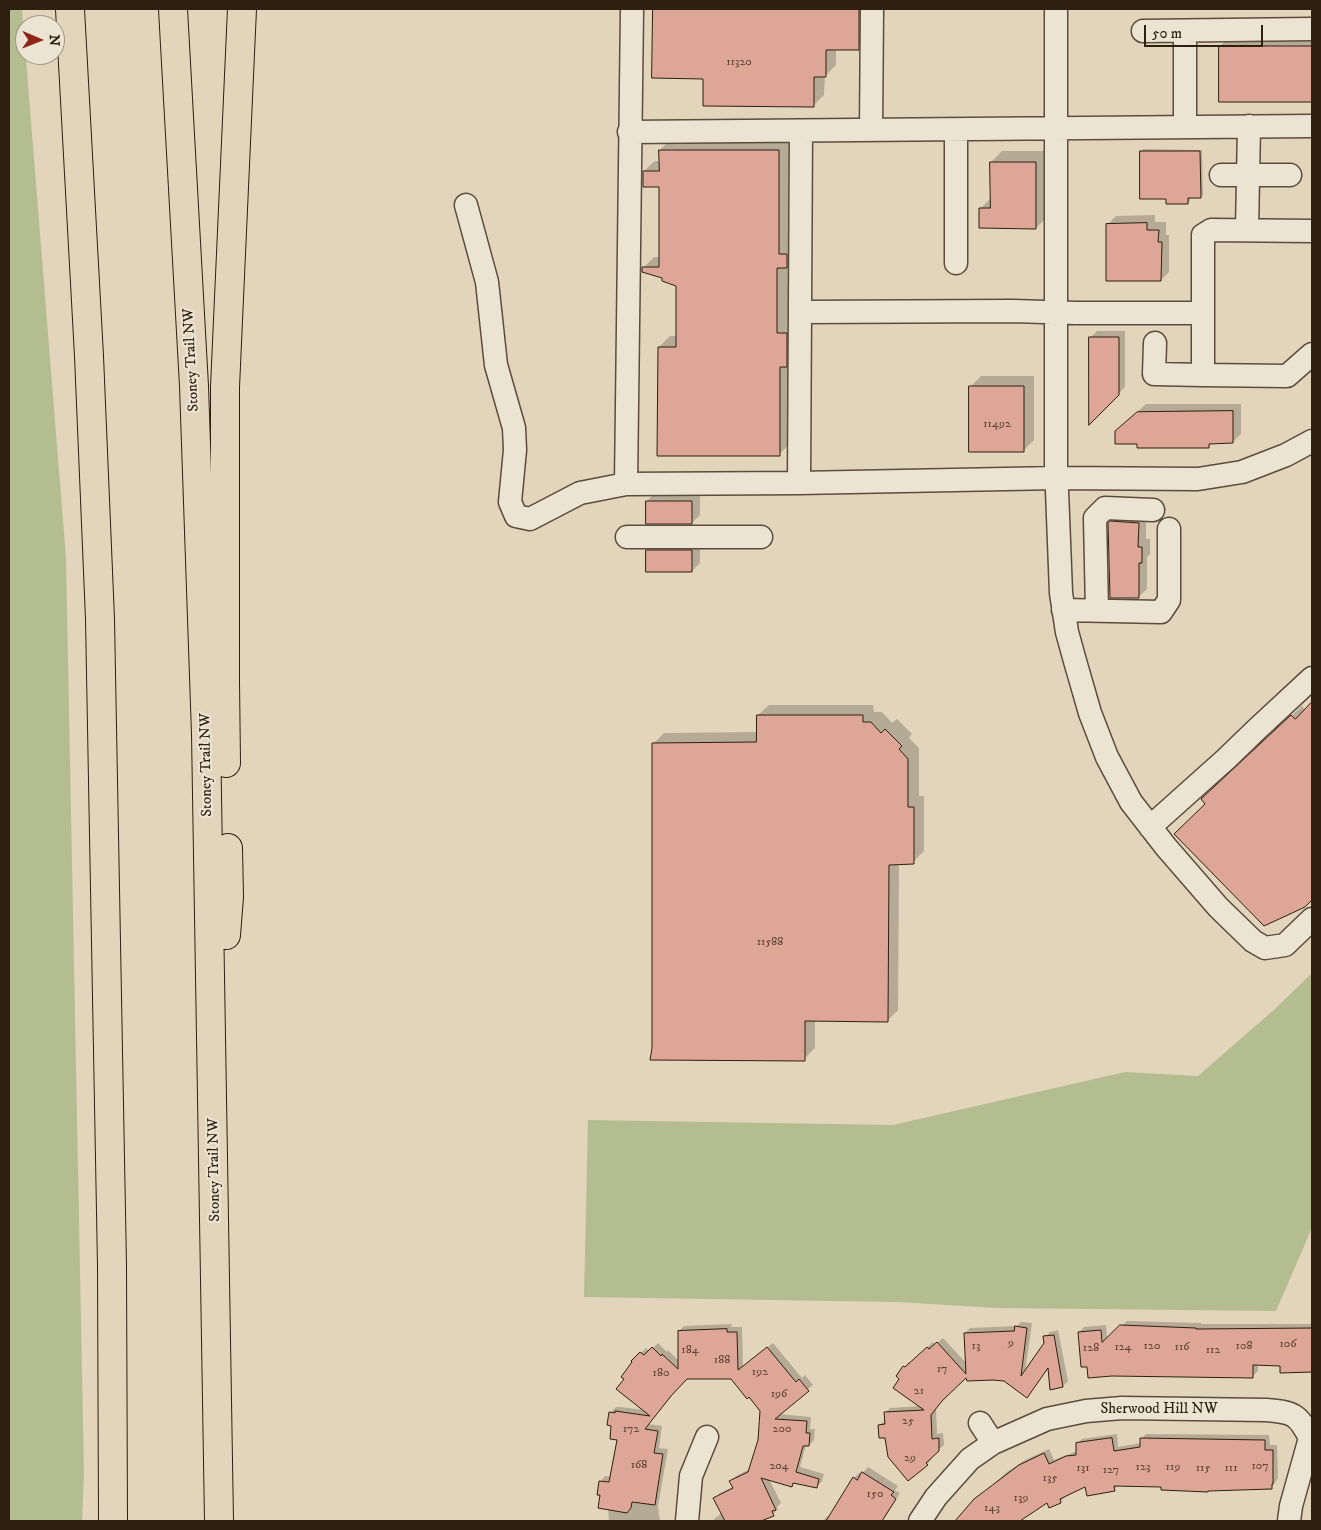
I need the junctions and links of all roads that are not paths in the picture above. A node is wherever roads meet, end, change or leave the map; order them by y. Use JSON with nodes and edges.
{"nodes":[{"id":1,"x":70,"y":9,"type":"edge"},
{"id":2,"x":173,"y":9,"type":"edge"},
{"id":3,"x":242,"y":9,"type":"edge"},
{"id":4,"x":632,"y":9,"type":"edge"},
{"id":5,"x":872,"y":9,"type":"edge"},
{"id":6,"x":1056,"y":9,"type":"edge"},
{"id":7,"x":1312,"y":29,"type":"edge"},
{"id":8,"x":1143,"y":31,"type":"dead end"},
{"id":9,"x":1185,"y":31,"type":"junction"},
{"id":10,"x":56,"y":65,"type":"edge"},
{"id":11,"x":1185,"y":126,"type":"junction"},
{"id":12,"x":1249,"y":126,"type":"junction"},
{"id":13,"x":1312,"y":126,"type":"edge"},
{"id":14,"x":1055,"y":129,"type":"junction"},
{"id":15,"x":871,"y":130,"type":"junction"},
{"id":16,"x":956,"y":130,"type":"junction"},
{"id":17,"x":801,"y":131,"type":"junction"},
{"id":18,"x":629,"y":132,"type":"junction"},
{"id":19,"x":1221,"y":175,"type":"dead end"},
{"id":20,"x":1248,"y":175,"type":"junction"},
{"id":21,"x":1290,"y":175,"type":"dead end"},
{"id":22,"x":466,"y":205,"type":"dead end"},
{"id":23,"x":1247,"y":230,"type":"junction"},
{"id":24,"x":1312,"y":232,"type":"edge"},
{"id":25,"x":956,"y":263,"type":"dead end"},
{"id":26,"x":800,"y":312,"type":"junction"},
{"id":27,"x":1056,"y":312,"type":"junction"},
{"id":28,"x":1203,"y":312,"type":"junction"},
{"id":29,"x":1155,"y":343,"type":"dead end"},
{"id":30,"x":1312,"y":354,"type":"edge"},
{"id":31,"x":1203,"y":375,"type":"junction"},
{"id":32,"x":1312,"y":441,"type":"edge"},
{"id":33,"x":1057,"y":478,"type":"junction"},
{"id":34,"x":800,"y":483,"type":"junction"},
{"id":35,"x":626,"y":484,"type":"junction"},
{"id":36,"x":1153,"y":510,"type":"dead end"},
{"id":37,"x":1169,"y":529,"type":"dead end"},
{"id":38,"x":627,"y":537,"type":"dead end"},
{"id":39,"x":761,"y":537,"type":"dead end"},
{"id":40,"x":1063,"y":610,"type":"junction"},
{"id":41,"x":1097,"y":610,"type":"junction"},
{"id":42,"x":101,"y":667,"type":"junction"},
{"id":43,"x":1312,"y":678,"type":"edge"},
{"id":44,"x":1150,"y":826,"type":"junction"},
{"id":45,"x":1312,"y":919,"type":"edge"},
{"id":46,"x":214,"y":1088,"type":"junction"},
{"id":47,"x":980,"y":1424,"type":"dead end"},
{"id":48,"x":707,"y":1437,"type":"dead end"},
{"id":49,"x":993,"y":1444,"type":"junction"},
{"id":50,"x":113,"y":1521,"type":"edge"},
{"id":51,"x":219,"y":1521,"type":"edge"},
{"id":52,"x":687,"y":1521,"type":"edge"},
{"id":53,"x":920,"y":1521,"type":"edge"},
{"id":54,"x":1288,"y":1521,"type":"edge"}],
"edges":[{"from":1,"to":42,"type":"highway"},
{"from":2,"to":46,"type":"highway","name":"Stoney Trail NW"},
{"from":3,"to":46,"type":"highway"},
{"from":4,"to":18,"type":"street"},
{"from":5,"to":15,"type":"street"},
{"from":6,"to":14,"type":"street"},
{"from":7,"to":9,"type":"street"},
{"from":8,"to":9,"type":"street"},
{"from":9,"to":11,"type":"street"},
{"from":10,"to":42,"type":"highway"},
{"from":11,"to":12,"type":"street"},
{"from":11,"to":14,"type":"street"},
{"from":12,"to":13,"type":"street"},
{"from":12,"to":20,"type":"street"},
{"from":14,"to":16,"type":"street"},
{"from":14,"to":27,"type":"street"},
{"from":15,"to":16,"type":"street"},
{"from":15,"to":17,"type":"street"},
{"from":16,"to":25,"type":"street"},
{"from":17,"to":18,"type":"street"},
{"from":17,"to":26,"type":"street"},
{"from":18,"to":35,"type":"street"},
{"from":19,"to":20,"type":"street"},
{"from":20,"to":21,"type":"street"},
{"from":20,"to":23,"type":"street"},
{"from":22,"to":35,"type":"street"},
{"from":23,"to":24,"type":"street"},
{"from":23,"to":28,"type":"street"},
{"from":26,"to":27,"type":"street"},
{"from":26,"to":34,"type":"street"},
{"from":27,"to":28,"type":"street"},
{"from":27,"to":33,"type":"street"},
{"from":28,"to":31,"type":"street"},
{"from":29,"to":31,"type":"street"},
{"from":30,"to":31,"type":"street"},
{"from":32,"to":33,"type":"street"},
{"from":33,"to":34,"type":"street"},
{"from":33,"to":40,"type":"street"},
{"from":34,"to":35,"type":"street"},
{"from":36,"to":41,"type":"street"},
{"from":37,"to":41,"type":"street"},
{"from":38,"to":39,"type":"street"},
{"from":40,"to":41,"type":"street"},
{"from":40,"to":44,"type":"street"},
{"from":42,"to":50,"type":"highway"},
{"from":43,"to":44,"type":"street"},
{"from":44,"to":45,"type":"street"},
{"from":46,"to":51,"type":"highway","name":"Stoney Trail NW"},
{"from":47,"to":49,"type":"street"},
{"from":48,"to":52,"type":"street"},
{"from":49,"to":53,"type":"street","name":"Sherwood Hill NW"},
{"from":49,"to":54,"type":"street","name":"Sherwood Hill NW"}]}
